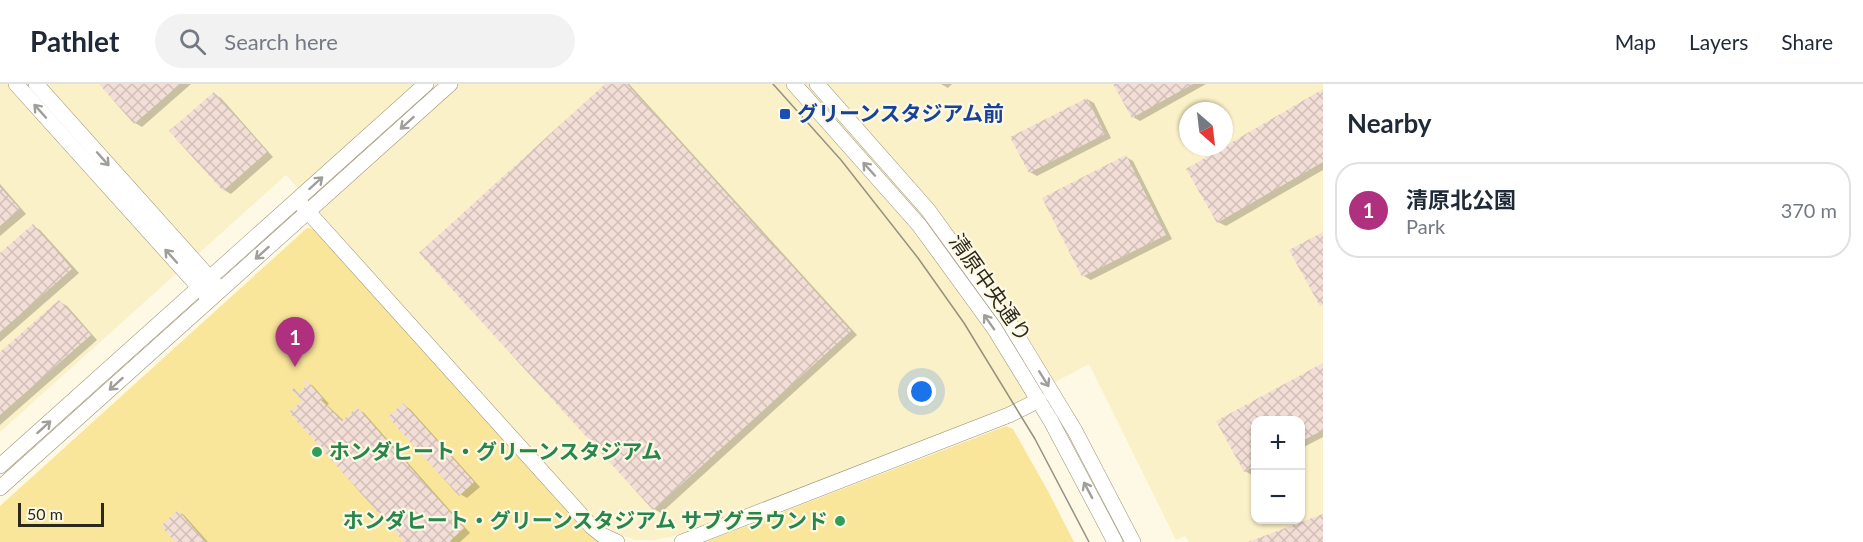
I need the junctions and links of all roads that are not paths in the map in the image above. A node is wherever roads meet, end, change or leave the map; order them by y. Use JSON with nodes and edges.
{"nodes":[{"id":1,"x":16,"y":84,"type":"edge"},
{"id":2,"x":36,"y":84,"type":"edge"},
{"id":3,"x":426,"y":84,"type":"edge"},
{"id":4,"x":450,"y":84,"type":"edge"},
{"id":5,"x":794,"y":84,"type":"edge"},
{"id":6,"x":817,"y":84,"type":"edge"},
{"id":7,"x":297,"y":200,"type":"junction"},
{"id":8,"x":308,"y":212,"type":"junction"},
{"id":9,"x":210,"y":289,"type":"junction"},
{"id":10,"x":1039,"y":400,"type":"junction"},
{"id":11,"x":0,"y":466,"type":"edge"},
{"id":12,"x":0,"y":488,"type":"edge"},
{"id":13,"x":617,"y":542,"type":"edge"},
{"id":14,"x":682,"y":542,"type":"edge"},
{"id":15,"x":1115,"y":542,"type":"edge"},
{"id":16,"x":1133,"y":542,"type":"edge"}],
"edges":[{"from":9,"to":1,"type":"street","one_way":true},
{"from":2,"to":9,"type":"street","one_way":true},
{"from":7,"to":3,"type":"street","one_way":true},
{"from":4,"to":8,"type":"street","one_way":true},
{"from":10,"to":5,"type":"street","name":"清原中央通り","one_way":true},
{"from":6,"to":16,"type":"street","name":"清原中央通り","one_way":true},
{"from":7,"to":8,"type":"street"},
{"from":7,"to":9,"type":"street"},
{"from":8,"to":9,"type":"street","one_way":true},
{"from":8,"to":13,"type":"street"},
{"from":11,"to":9,"type":"street","one_way":true},
{"from":9,"to":12,"type":"street","one_way":true},
{"from":10,"to":14,"type":"street"},
{"from":15,"to":10,"type":"street","name":"清原中央通り","one_way":true}]}
